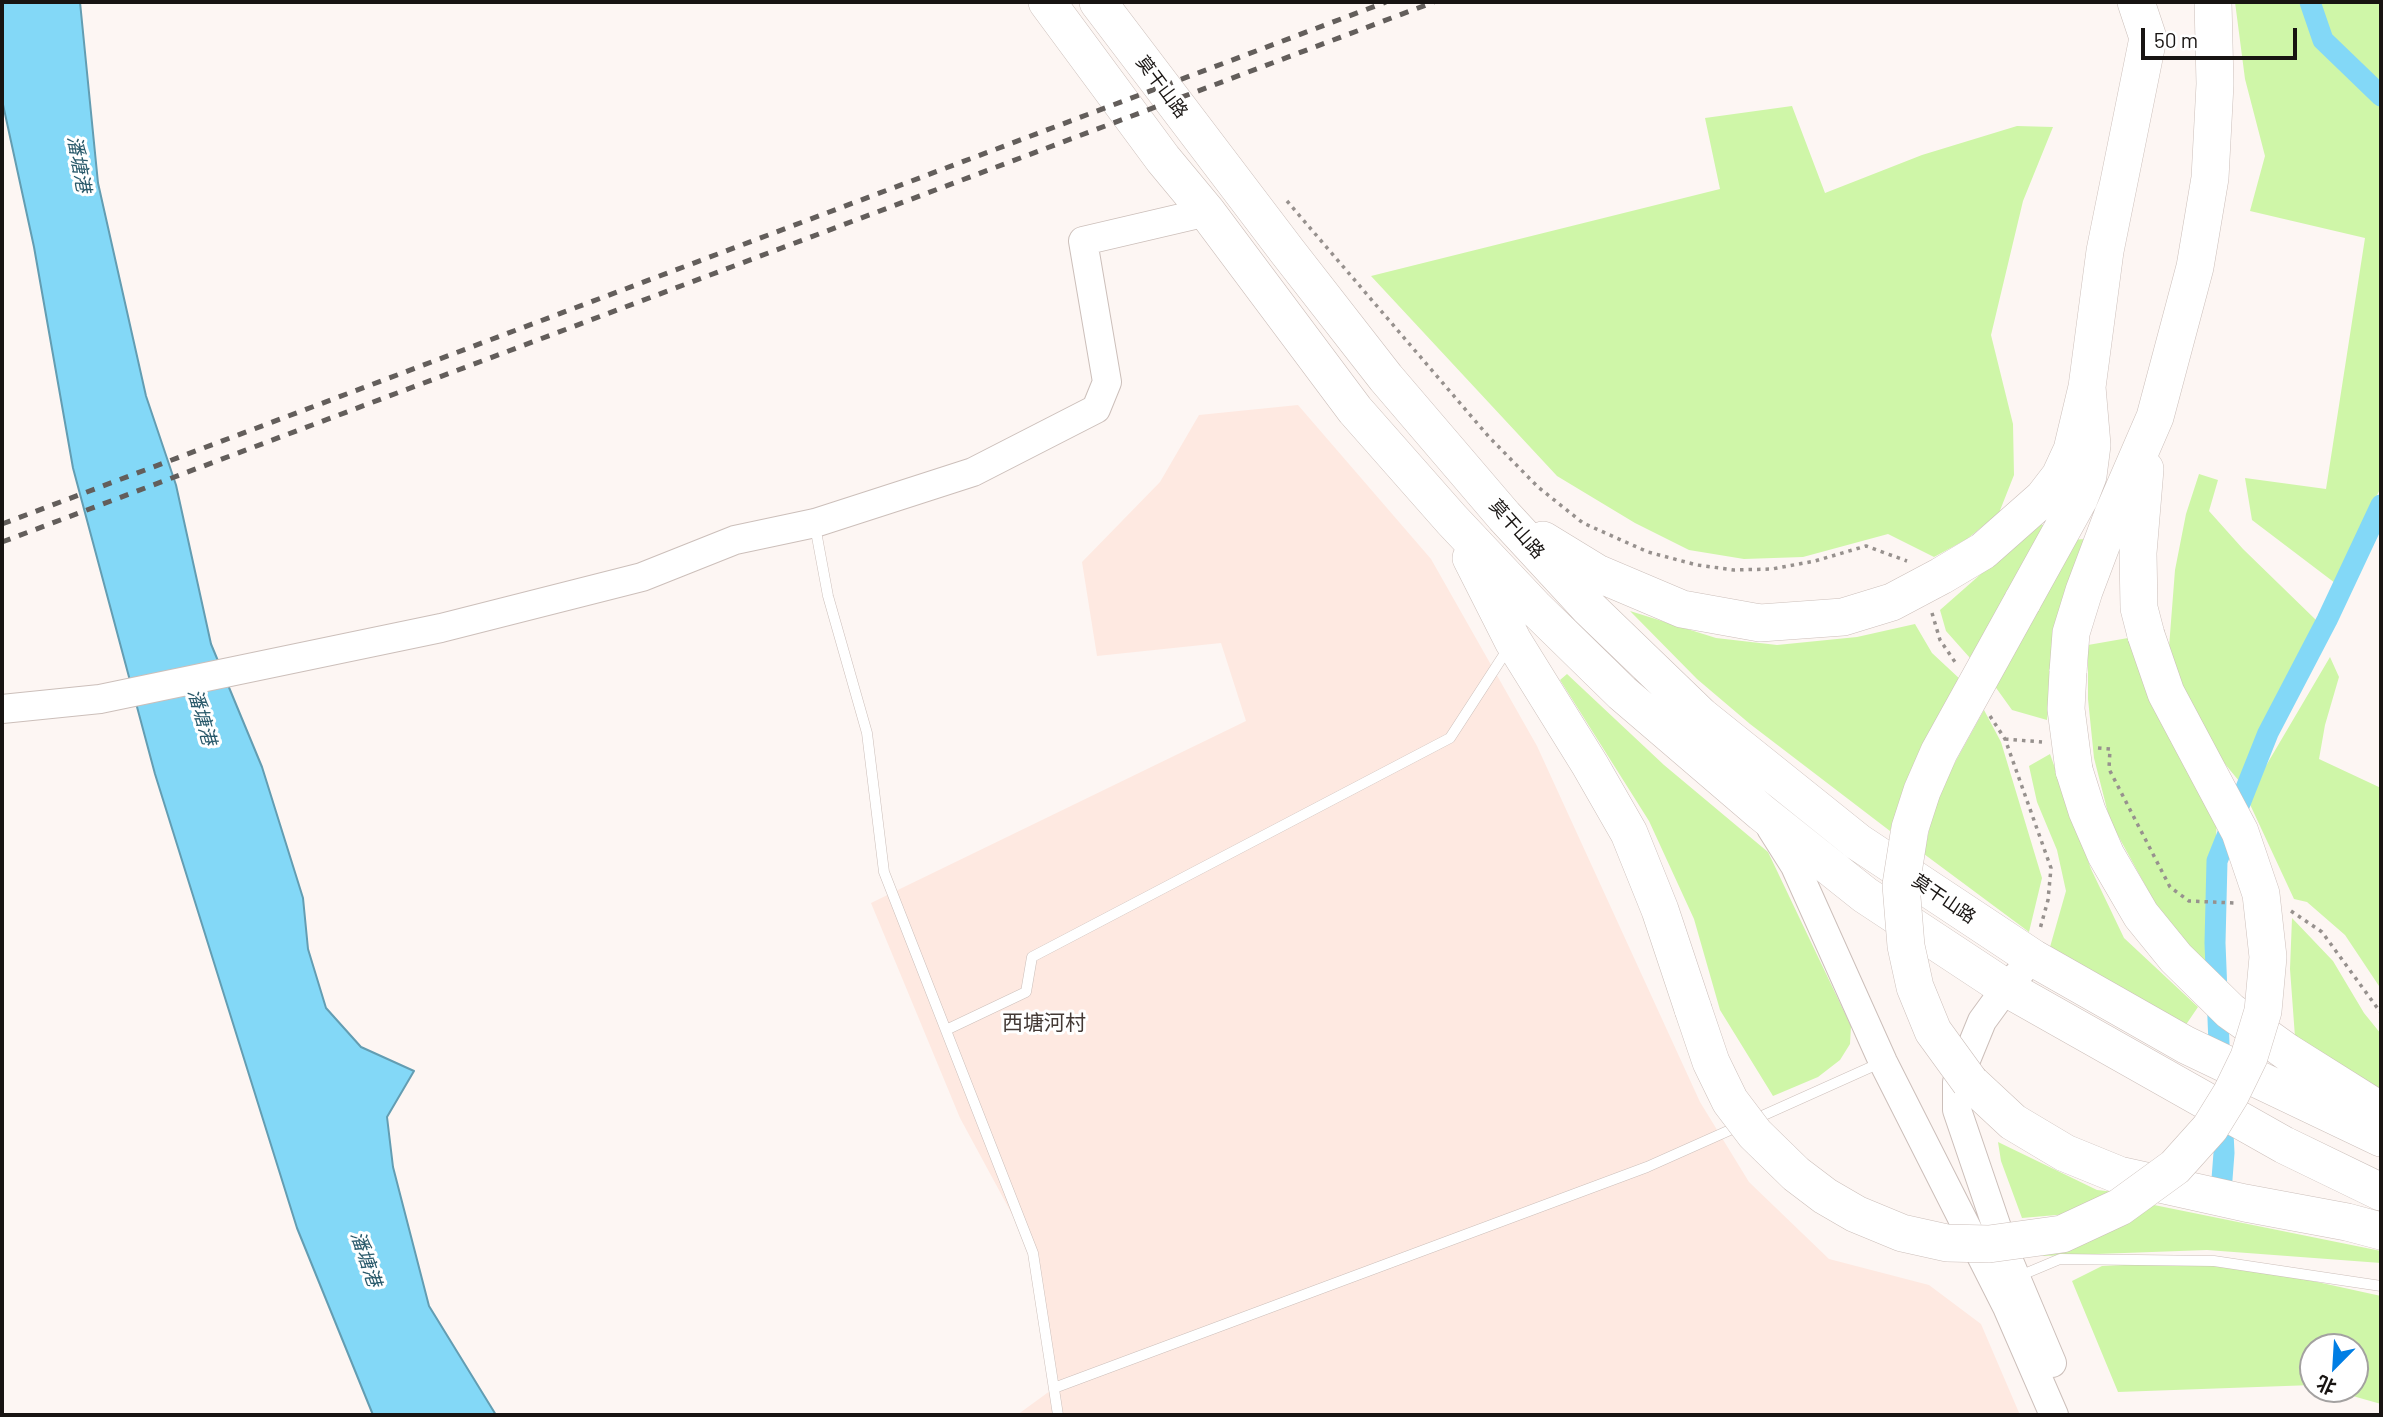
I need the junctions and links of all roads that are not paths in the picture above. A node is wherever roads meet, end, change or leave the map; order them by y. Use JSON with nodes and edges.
{"nodes":[{"id":1,"x":1047,"y":2,"type":"edge"},
{"id":2,"x":1098,"y":2,"type":"edge"},
{"id":3,"x":2137,"y":2,"type":"edge"},
{"id":4,"x":2161,"y":2,"type":"edge"},
{"id":5,"x":2213,"y":2,"type":"edge"},
{"id":6,"x":2148,"y":38,"type":"junction"},
{"id":7,"x":1207,"y":212,"type":"junction"},
{"id":8,"x":2087,"y":387,"type":"junction"},
{"id":9,"x":2155,"y":417,"type":"junction"},
{"id":10,"x":1504,"y":516,"type":"junction"},
{"id":11,"x":1452,"y":520,"type":"junction"},
{"id":12,"x":815,"y":523,"type":"junction"},
{"id":13,"x":1513,"y":641,"type":"junction"},
{"id":14,"x":2,"y":709,"type":"edge"},
{"id":15,"x":1762,"y":813,"type":"junction"},
{"id":16,"x":2033,"y":958,"type":"junction"},
{"id":17,"x":2006,"y":988,"type":"junction"},
{"id":18,"x":946,"y":1030,"type":"junction"},
{"id":19,"x":1883,"y":1062,"type":"junction"},
{"id":20,"x":2381,"y":1111,"type":"edge"},
{"id":21,"x":2381,"y":1138,"type":"edge"},
{"id":22,"x":2381,"y":1192,"type":"edge"},
{"id":23,"x":2381,"y":1231,"type":"edge"},
{"id":24,"x":2016,"y":1277,"type":"junction"},
{"id":25,"x":2378,"y":1285,"type":"edge"},
{"id":26,"x":1054,"y":1388,"type":"junction"},
{"id":27,"x":1058,"y":1415,"type":"edge"},
{"id":28,"x":2054,"y":1415,"type":"edge"},
{"id":29,"x":2073,"y":1415,"type":"edge"}],
"edges":[{"from":1,"to":7,"type":"highway"},
{"from":2,"to":10,"type":"highway","name":"莫干山路"},
{"from":3,"to":6,"type":"highway"},
{"from":4,"to":6,"type":"highway"},
{"from":5,"to":9,"type":"highway"},
{"from":6,"to":8,"type":"highway"},
{"from":7,"to":11,"type":"highway"},
{"from":7,"to":12,"type":"street"},
{"from":8,"to":10,"type":"highway"},
{"from":8,"to":23,"type":"highway","bridge":true},
{"from":9,"to":13,"type":"highway","bridge":true},
{"from":9,"to":20,"type":"highway","bridge":true},
{"from":10,"to":16,"type":"highway","name":"莫干山路"},
{"from":11,"to":13,"type":"highway"},
{"from":11,"to":15,"type":"highway"},
{"from":12,"to":14,"type":"street"},
{"from":12,"to":18,"type":"lane"},
{"from":13,"to":18,"type":"lane"},
{"from":15,"to":17,"type":"highway"},
{"from":15,"to":19,"type":"street"},
{"from":16,"to":17,"type":"street"},
{"from":16,"to":21,"type":"highway","name":"莫干山路"},
{"from":17,"to":22,"type":"highway"},
{"from":17,"to":24,"type":"street"},
{"from":18,"to":26,"type":"lane"},
{"from":19,"to":26,"type":"lane"},
{"from":19,"to":28,"type":"street"},
{"from":24,"to":25,"type":"lane"},
{"from":24,"to":29,"type":"street"},
{"from":26,"to":27,"type":"lane"}]}
